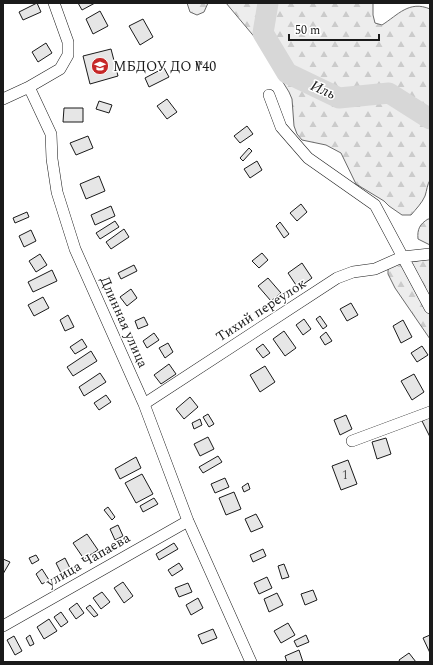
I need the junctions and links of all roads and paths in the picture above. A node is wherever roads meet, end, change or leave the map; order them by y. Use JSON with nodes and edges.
{"nodes":[{"id":1,"x":54,"y":3,"type":"edge"},
{"id":2,"x":29,"y":87,"type":"junction"},
{"id":3,"x":269,"y":95,"type":"dead end"},
{"id":4,"x":3,"y":99,"type":"edge"},
{"id":5,"x":430,"y":254,"type":"edge"},
{"id":6,"x":402,"y":257,"type":"junction"},
{"id":7,"x":430,"y":308,"type":"edge"},
{"id":8,"x":144,"y":404,"type":"junction"},
{"id":9,"x":430,"y":412,"type":"edge"},
{"id":10,"x":352,"y":441,"type":"dead end"},
{"id":11,"x":188,"y":521,"type":"junction"},
{"id":12,"x":3,"y":626,"type":"edge"},
{"id":13,"x":251,"y":662,"type":"edge"}],
"edges":[{"from":1,"to":2,"type":"street"},
{"from":2,"to":4,"type":"street"},
{"from":2,"to":8,"type":"street","name":"Длинная улица"},
{"from":3,"to":6,"type":"street"},
{"from":5,"to":6,"type":"street","name":"Тихий переулок"},
{"from":6,"to":7,"type":"street"},
{"from":6,"to":8,"type":"street","name":"Тихий переулок"},
{"from":8,"to":11,"type":"street","name":"Длинная улица"},
{"from":9,"to":10,"type":"street"},
{"from":11,"to":12,"type":"street","name":"улица Чапаева"},
{"from":11,"to":13,"type":"street","name":"Длинная улица"}]}
